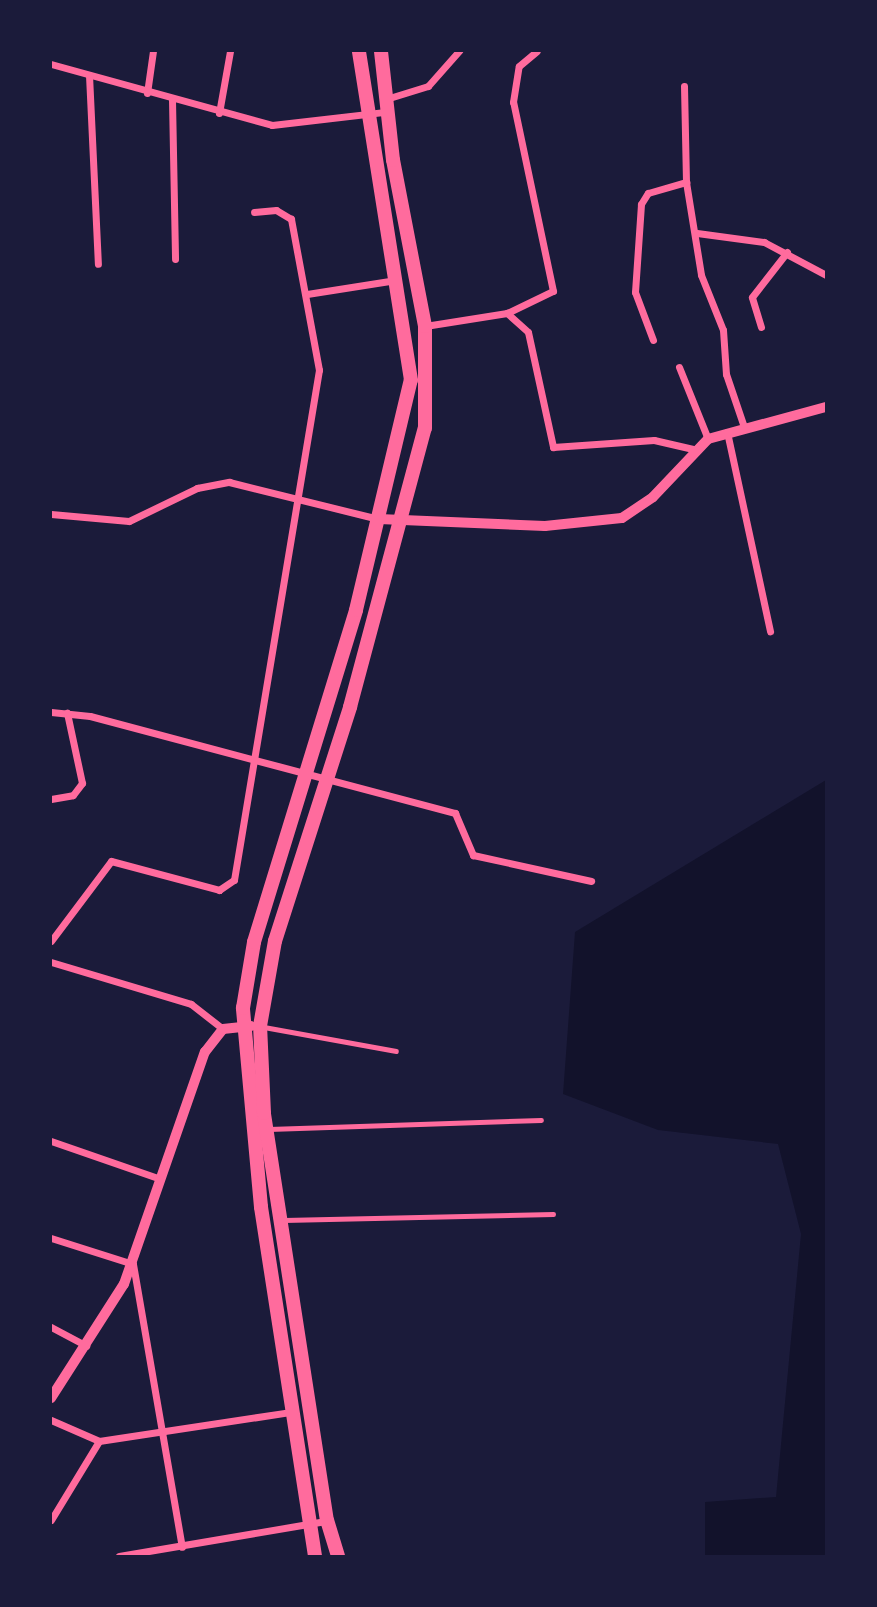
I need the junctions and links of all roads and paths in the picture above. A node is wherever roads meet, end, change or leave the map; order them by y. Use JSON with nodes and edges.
{"nodes":[{"id":1,"x":153,"y":51,"type":"edge"},
{"id":2,"x":230,"y":51,"type":"edge"},
{"id":3,"x":359,"y":51,"type":"edge"},
{"id":4,"x":381,"y":51,"type":"edge"},
{"id":5,"x":459,"y":51,"type":"edge"},
{"id":6,"x":537,"y":51,"type":"edge"},
{"id":7,"x":51,"y":64,"type":"edge"},
{"id":8,"x":89,"y":75,"type":"junction"},
{"id":9,"x":684,"y":86,"type":"dead end"},
{"id":10,"x":147,"y":93,"type":"junction"},
{"id":11,"x":172,"y":100,"type":"junction"},
{"id":12,"x":385,"y":106,"type":"junction"},
{"id":13,"x":219,"y":113,"type":"junction"},
{"id":14,"x":365,"y":116,"type":"junction"},
{"id":15,"x":686,"y":182,"type":"junction"},
{"id":16,"x":254,"y":212,"type":"dead end"},
{"id":17,"x":697,"y":233,"type":"junction"},
{"id":18,"x":788,"y":252,"type":"junction"},
{"id":19,"x":175,"y":259,"type":"dead end"},
{"id":20,"x":98,"y":264,"type":"dead end"},
{"id":21,"x":826,"y":275,"type":"edge"},
{"id":22,"x":400,"y":279,"type":"junction"},
{"id":23,"x":307,"y":294,"type":"junction"},
{"id":24,"x":507,"y":313,"type":"junction"},
{"id":25,"x":425,"y":326,"type":"junction"},
{"id":26,"x":761,"y":327,"type":"dead end"},
{"id":27,"x":653,"y":340,"type":"dead end"},
{"id":28,"x":679,"y":367,"type":"dead end"},
{"id":29,"x":826,"y":407,"type":"edge"},
{"id":30,"x":744,"y":427,"type":"junction"},
{"id":31,"x":727,"y":431,"type":"junction"},
{"id":32,"x":708,"y":439,"type":"junction"},
{"id":33,"x":693,"y":449,"type":"junction"},
{"id":34,"x":296,"y":501,"type":"junction"},
{"id":35,"x":51,"y":514,"type":"edge"},
{"id":36,"x":379,"y":519,"type":"junction"},
{"id":37,"x":404,"y":521,"type":"junction"},
{"id":38,"x":770,"y":631,"type":"dead end"},
{"id":39,"x":51,"y":712,"type":"edge"},
{"id":40,"x":67,"y":713,"type":"junction"},
{"id":41,"x":257,"y":763,"type":"junction"},
{"id":42,"x":306,"y":776,"type":"junction"},
{"id":43,"x":326,"y":780,"type":"junction"},
{"id":44,"x":51,"y":799,"type":"edge"},
{"id":45,"x":591,"y":881,"type":"dead end"},
{"id":46,"x":51,"y":941,"type":"edge"},
{"id":47,"x":51,"y":962,"type":"edge"},
{"id":48,"x":243,"y":1025,"type":"junction"},
{"id":49,"x":260,"y":1026,"type":"junction"},
{"id":50,"x":223,"y":1029,"type":"junction"},
{"id":51,"x":396,"y":1051,"type":"dead end"},
{"id":52,"x":541,"y":1120,"type":"dead end"},
{"id":53,"x":267,"y":1129,"type":"junction"},
{"id":54,"x":51,"y":1141,"type":"edge"},
{"id":55,"x":158,"y":1178,"type":"junction"},
{"id":56,"x":553,"y":1214,"type":"dead end"},
{"id":57,"x":283,"y":1220,"type":"junction"},
{"id":58,"x":51,"y":1238,"type":"edge"},
{"id":59,"x":133,"y":1264,"type":"junction"},
{"id":60,"x":51,"y":1327,"type":"edge"},
{"id":61,"x":86,"y":1346,"type":"junction"},
{"id":62,"x":51,"y":1398,"type":"edge"},
{"id":63,"x":290,"y":1412,"type":"junction"},
{"id":64,"x":51,"y":1420,"type":"edge"},
{"id":65,"x":161,"y":1432,"type":"junction"},
{"id":66,"x":99,"y":1441,"type":"junction"},
{"id":67,"x":51,"y":1520,"type":"edge"},
{"id":68,"x":327,"y":1521,"type":"junction"},
{"id":69,"x":306,"y":1525,"type":"junction"},
{"id":70,"x":183,"y":1547,"type":"junction"},
{"id":71,"x":136,"y":1555,"type":"edge"},
{"id":72,"x":119,"y":1556,"type":"edge"},
{"id":73,"x":315,"y":1556,"type":"edge"},
{"id":74,"x":338,"y":1556,"type":"edge"}],
"edges":[{"from":1,"to":10,"type":"street"},
{"from":2,"to":13,"type":"street"},
{"from":3,"to":14,"type":"highway"},
{"from":4,"to":12,"type":"highway"},
{"from":5,"to":12,"type":"street"},
{"from":6,"to":24,"type":"street"},
{"from":7,"to":8,"type":"street"},
{"from":8,"to":10,"type":"street"},
{"from":8,"to":20,"type":"street"},
{"from":9,"to":15,"type":"street"},
{"from":10,"to":11,"type":"street"},
{"from":11,"to":13,"type":"street"},
{"from":11,"to":19,"type":"street"},
{"from":12,"to":14,"type":"street"},
{"from":12,"to":25,"type":"highway"},
{"from":13,"to":14,"type":"street"},
{"from":14,"to":22,"type":"highway"},
{"from":15,"to":17,"type":"street"},
{"from":15,"to":27,"type":"street"},
{"from":16,"to":23,"type":"street"},
{"from":17,"to":18,"type":"street"},
{"from":17,"to":30,"type":"street"},
{"from":18,"to":21,"type":"street"},
{"from":18,"to":26,"type":"street"},
{"from":22,"to":23,"type":"street"},
{"from":22,"to":36,"type":"highway"},
{"from":23,"to":34,"type":"street"},
{"from":24,"to":25,"type":"street"},
{"from":24,"to":33,"type":"street"},
{"from":25,"to":37,"type":"highway"},
{"from":28,"to":32,"type":"street"},
{"from":29,"to":30,"type":"street"},
{"from":30,"to":31,"type":"street"},
{"from":31,"to":32,"type":"street"},
{"from":31,"to":38,"type":"street"},
{"from":32,"to":33,"type":"street"},
{"from":33,"to":37,"type":"street"},
{"from":34,"to":35,"type":"street"},
{"from":34,"to":36,"type":"street"},
{"from":34,"to":41,"type":"street"},
{"from":36,"to":37,"type":"street"},
{"from":36,"to":42,"type":"highway"},
{"from":37,"to":43,"type":"highway"},
{"from":39,"to":40,"type":"street"},
{"from":40,"to":41,"type":"street"},
{"from":40,"to":44,"type":"street"},
{"from":41,"to":42,"type":"street"},
{"from":41,"to":46,"type":"street"},
{"from":42,"to":43,"type":"street"},
{"from":42,"to":48,"type":"highway"},
{"from":43,"to":45,"type":"street"},
{"from":43,"to":49,"type":"highway"},
{"from":47,"to":50,"type":"street"},
{"from":48,"to":49,"type":"street"},
{"from":48,"to":50,"type":"street"},
{"from":48,"to":63,"type":"highway"},
{"from":49,"to":51,"type":"lane"},
{"from":49,"to":53,"type":"highway"},
{"from":50,"to":55,"type":"street"},
{"from":52,"to":53,"type":"lane"},
{"from":53,"to":57,"type":"highway"},
{"from":54,"to":55,"type":"street"},
{"from":55,"to":59,"type":"street"},
{"from":56,"to":57,"type":"lane"},
{"from":57,"to":68,"type":"highway"},
{"from":58,"to":59,"type":"street"},
{"from":59,"to":61,"type":"street"},
{"from":59,"to":65,"type":"street"},
{"from":60,"to":61,"type":"street"},
{"from":61,"to":62,"type":"street"},
{"from":63,"to":65,"type":"street"},
{"from":63,"to":69,"type":"highway"},
{"from":64,"to":66,"type":"street"},
{"from":65,"to":66,"type":"street"},
{"from":65,"to":70,"type":"street"},
{"from":66,"to":67,"type":"street"},
{"from":68,"to":69,"type":"street"},
{"from":68,"to":74,"type":"highway"},
{"from":69,"to":70,"type":"street"},
{"from":69,"to":73,"type":"highway"},
{"from":70,"to":71,"type":"street"},
{"from":71,"to":72,"type":"street"}]}
